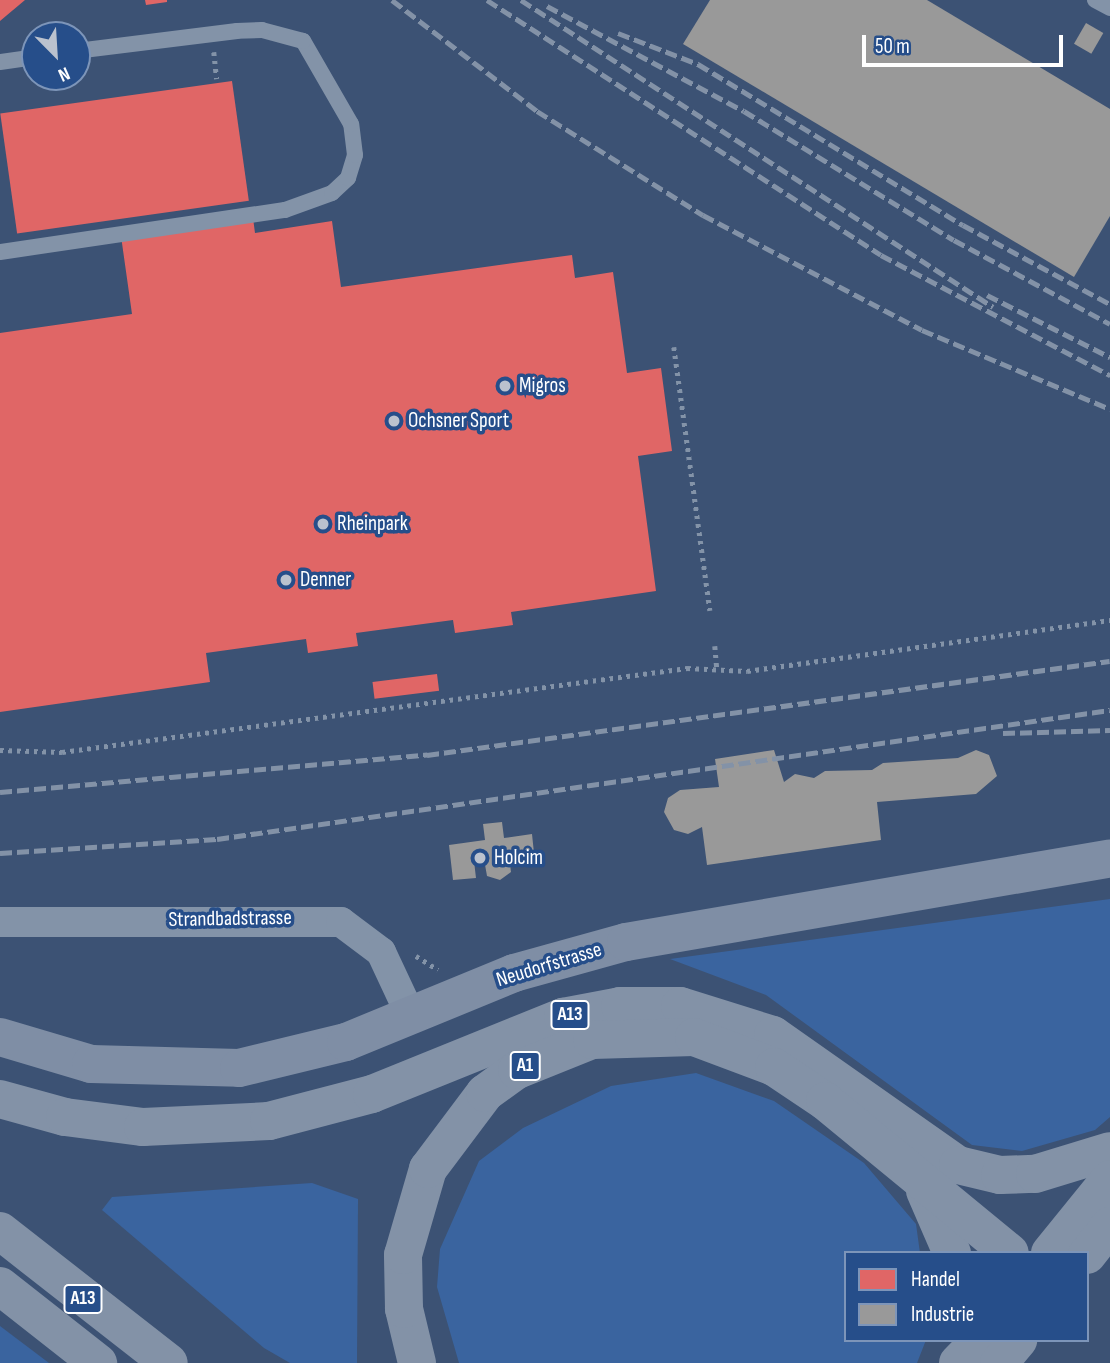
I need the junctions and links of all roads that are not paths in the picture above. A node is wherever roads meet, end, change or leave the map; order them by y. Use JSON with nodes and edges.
{"nodes":[{"id":1,"x":1095,"y":0,"type":"edge"},
{"id":2,"x":1110,"y":8,"type":"edge"},
{"id":3,"x":91,"y":49,"type":"edge"},
{"id":4,"x":21,"y":59,"type":"edge"},
{"id":5,"x":0,"y":62,"type":"edge"},
{"id":6,"x":0,"y":252,"type":"edge"},
{"id":7,"x":1110,"y":858,"type":"edge"},
{"id":8,"x":0,"y":922,"type":"edge"},
{"id":9,"x":410,"y":1014,"type":"junction"},
{"id":10,"x":0,"y":1037,"type":"edge"},
{"id":11,"x":0,"y":1100,"type":"edge"},
{"id":12,"x":1110,"y":1151,"type":"edge"},
{"id":13,"x":1110,"y":1179,"type":"edge"},
{"id":14,"x":920,"y":1182,"type":"junction"},
{"id":15,"x":0,"y":1231,"type":"edge"},
{"id":16,"x":951,"y":1251,"type":"edge"},
{"id":17,"x":1007,"y":1251,"type":"edge"},
{"id":18,"x":1052,"y":1251,"type":"edge"},
{"id":19,"x":0,"y":1286,"type":"edge"},
{"id":20,"x":948,"y":1342,"type":"edge"},
{"id":21,"x":978,"y":1342,"type":"edge"},
{"id":22,"x":1016,"y":1342,"type":"edge"},
{"id":23,"x":97,"y":1363,"type":"edge"},
{"id":24,"x":169,"y":1363,"type":"edge"},
{"id":25,"x":417,"y":1363,"type":"edge"},
{"id":26,"x":942,"y":1363,"type":"edge"},
{"id":27,"x":958,"y":1363,"type":"edge"},
{"id":28,"x":999,"y":1363,"type":"edge"}],
"edges":[{"from":1,"to":2,"type":"lane"},
{"from":3,"to":6,"type":"lane"},
{"from":4,"to":5,"type":"lane"},
{"from":7,"to":9,"type":"main road","name":"Neudorfstrasse"},
{"from":8,"to":9,"type":"street","name":"Strandbadstrasse"},
{"from":9,"to":10,"type":"main road","name":"Neudorfstrasse"},
{"from":11,"to":12,"type":"highway","number":"A13"},
{"from":13,"to":18,"type":"highway"},
{"from":14,"to":16,"type":"highway","number":"A1"},
{"from":14,"to":17,"type":"highway","number":"A1"},
{"from":14,"to":25,"type":"highway","number":"A1"},
{"from":15,"to":24,"type":"highway","number":"A13"},
{"from":19,"to":23,"type":"highway","number":"A13"},
{"from":20,"to":26,"type":"highway"},
{"from":21,"to":27,"type":"highway"},
{"from":22,"to":28,"type":"highway"}]}
